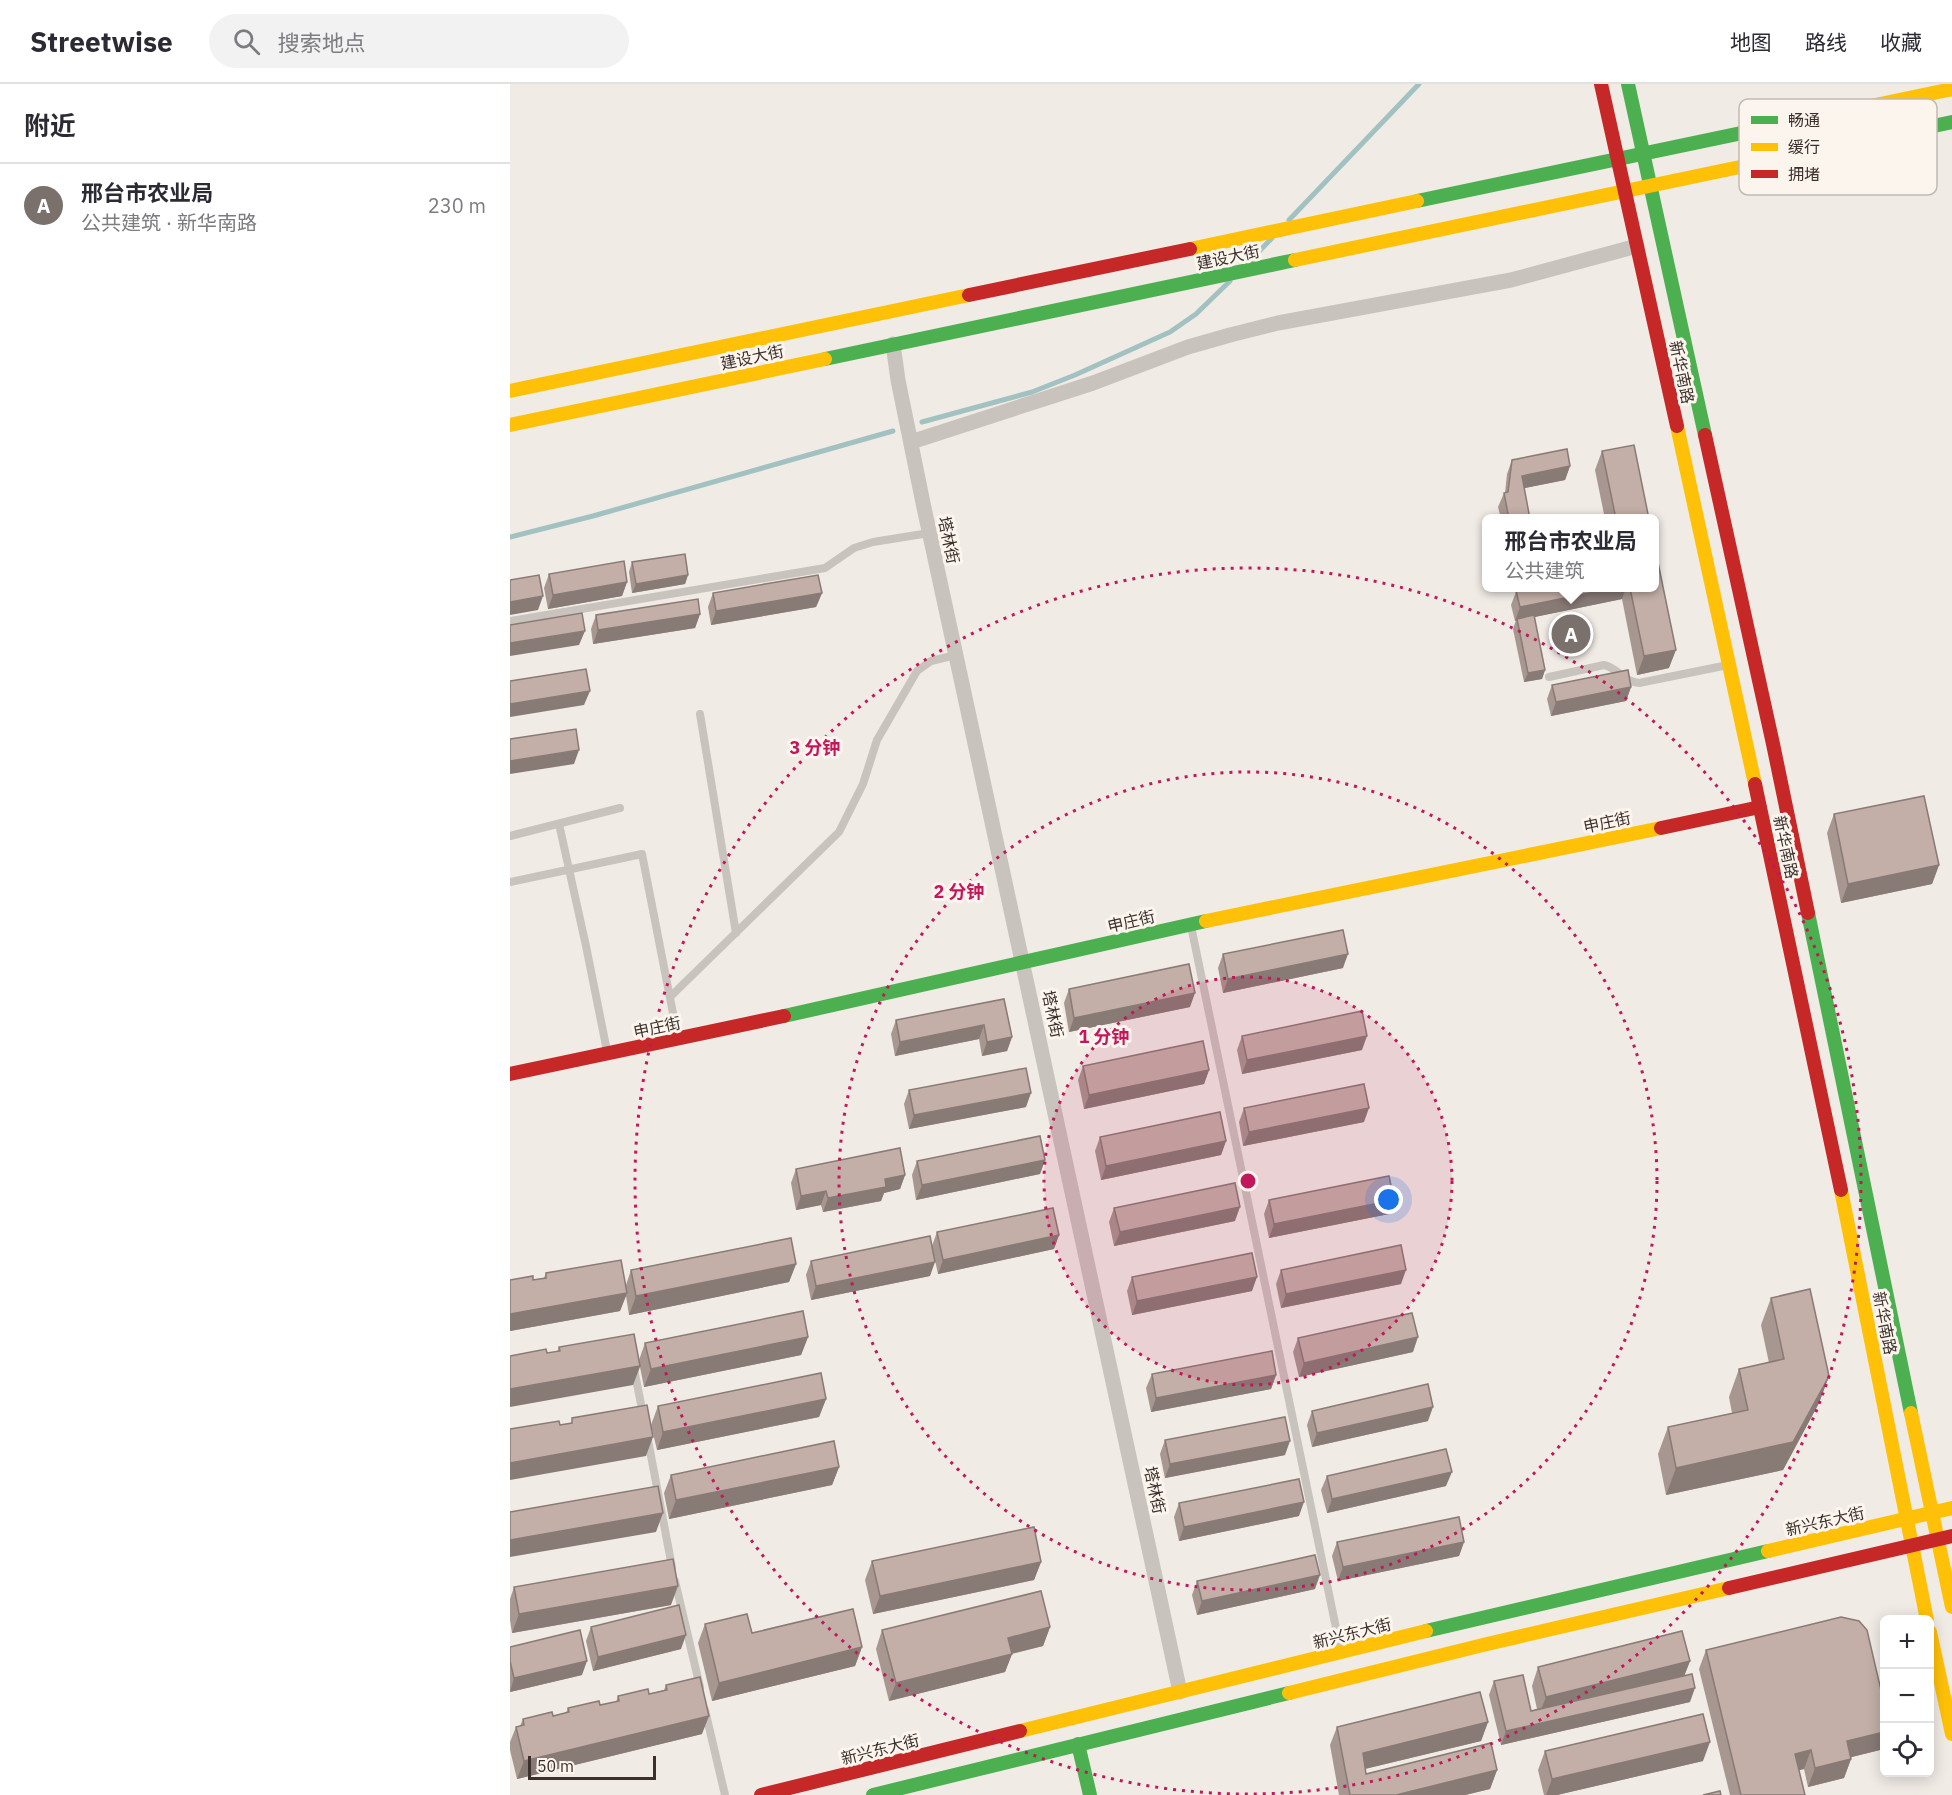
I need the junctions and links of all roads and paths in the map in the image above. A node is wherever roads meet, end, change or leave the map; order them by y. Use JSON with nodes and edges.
{"nodes":[{"id":1,"x":1601,"y":84,"type":"edge"},
{"id":2,"x":1628,"y":84,"type":"edge"},
{"id":3,"x":1952,"y":89,"type":"edge"},
{"id":4,"x":1904,"y":99,"type":"edge"},
{"id":5,"x":1952,"y":122,"type":"edge"},
{"id":6,"x":1937,"y":125,"type":"edge"},
{"id":7,"x":1739,"y":134,"type":"edge"},
{"id":8,"x":1643,"y":154,"type":"junction"},
{"id":9,"x":1618,"y":159,"type":"junction"},
{"id":10,"x":1739,"y":166,"type":"edge"},
{"id":11,"x":1650,"y":185,"type":"junction"},
{"id":12,"x":1625,"y":191,"type":"junction"},
{"id":13,"x":1637,"y":246,"type":"junction"},
{"id":14,"x":893,"y":344,"type":"junction"},
{"id":15,"x":510,"y":391,"type":"edge"},
{"id":16,"x":510,"y":425,"type":"edge"},
{"id":17,"x":911,"y":442,"type":"junction"},
{"id":18,"x":929,"y":533,"type":"junction"},
{"id":19,"x":510,"y":621,"type":"edge"},
{"id":20,"x":956,"y":655,"type":"junction"},
{"id":21,"x":1730,"y":665,"type":"junction"},
{"id":22,"x":1549,"y":676,"type":"dead end"},
{"id":23,"x":700,"y":714,"type":"dead end"},
{"id":24,"x":1760,"y":807,"type":"junction"},
{"id":25,"x":620,"y":808,"type":"dead end"},
{"id":26,"x":559,"y":824,"type":"junction"},
{"id":27,"x":510,"y":836,"type":"edge"},
{"id":28,"x":569,"y":870,"type":"junction"},
{"id":29,"x":510,"y":882,"type":"edge"},
{"id":30,"x":1191,"y":924,"type":"junction"},
{"id":31,"x":736,"y":933,"type":"junction"},
{"id":32,"x":1023,"y":962,"type":"junction"},
{"id":33,"x":670,"y":997,"type":"junction"},
{"id":34,"x":678,"y":1039,"type":"junction"},
{"id":35,"x":607,"y":1054,"type":"junction"},
{"id":36,"x":510,"y":1074,"type":"edge"},
{"id":37,"x":632,"y":1362,"type":"edge"},
{"id":38,"x":644,"y":1420,"type":"edge"},
{"id":39,"x":646,"y":1431,"type":"edge"},
{"id":40,"x":1952,"y":1508,"type":"edge"},
{"id":41,"x":1932,"y":1513,"type":"junction"},
{"id":42,"x":1906,"y":1519,"type":"junction"},
{"id":43,"x":1952,"y":1536,"type":"edge"},
{"id":44,"x":1937,"y":1539,"type":"junction"},
{"id":45,"x":1911,"y":1545,"type":"junction"},
{"id":46,"x":1952,"y":1607,"type":"edge"},
{"id":47,"x":1926,"y":1615,"type":"edge"},
{"id":48,"x":1341,"y":1652,"type":"junction"},
{"id":49,"x":1934,"y":1654,"type":"edge"},
{"id":50,"x":1180,"y":1692,"type":"junction"},
{"id":51,"x":701,"y":1694,"type":"edge"},
{"id":52,"x":704,"y":1705,"type":"edge"},
{"id":53,"x":1952,"y":1734,"type":"edge"},
{"id":54,"x":1078,"y":1744,"type":"junction"},
{"id":55,"x":725,"y":1795,"type":"edge"},
{"id":56,"x":761,"y":1795,"type":"edge"},
{"id":57,"x":873,"y":1795,"type":"edge"},
{"id":58,"x":1090,"y":1795,"type":"edge"}],
"edges":[{"from":1,"to":9,"type":"main road","name":"新华南路"},
{"from":2,"to":8,"type":"main road","name":"新华南路"},
{"from":3,"to":4,"type":"main road","name":"建设大街"},
{"from":5,"to":6,"type":"main road","name":"建设大街"},
{"from":7,"to":8,"type":"main road","name":"建设大街"},
{"from":8,"to":9,"type":"main road","name":"建设大街"},
{"from":8,"to":11,"type":"main road","name":"新华南路"},
{"from":9,"to":12,"type":"main road","name":"新华南路"},
{"from":9,"to":15,"type":"main road","name":"建设大街"},
{"from":10,"to":11,"type":"main road","name":"建设大街"},
{"from":11,"to":12,"type":"main road","name":"建设大街"},
{"from":11,"to":41,"type":"main road","name":"新华南路"},
{"from":12,"to":13,"type":"main road","name":"新华南路"},
{"from":12,"to":14,"type":"main road","name":"建设大街"},
{"from":13,"to":17,"type":"street"},
{"from":13,"to":21,"type":"main road","name":"新华南路"},
{"from":14,"to":16,"type":"main road","name":"建设大街"},
{"from":14,"to":17,"type":"street","name":"塔林街"},
{"from":17,"to":18,"type":"street","name":"塔林街"},
{"from":18,"to":19,"type":"lane"},
{"from":18,"to":20,"type":"street","name":"塔林街"},
{"from":20,"to":31,"type":"lane"},
{"from":20,"to":32,"type":"street","name":"塔林街"},
{"from":21,"to":22,"type":"lane"},
{"from":21,"to":24,"type":"main road","name":"新华南路"},
{"from":23,"to":31,"type":"lane"},
{"from":24,"to":30,"type":"main road","name":"申庄街"},
{"from":24,"to":42,"type":"main road","name":"新华南路"},
{"from":25,"to":26,"type":"lane"},
{"from":26,"to":27,"type":"lane"},
{"from":26,"to":28,"type":"lane"},
{"from":28,"to":29,"type":"lane"},
{"from":28,"to":33,"type":"lane"},
{"from":28,"to":35,"type":"lane"},
{"from":30,"to":32,"type":"main road","name":"申庄街"},
{"from":30,"to":48,"type":"lane"},
{"from":31,"to":33,"type":"lane"},
{"from":32,"to":34,"type":"main road","name":"申庄街"},
{"from":32,"to":50,"type":"street","name":"塔林街"},
{"from":33,"to":34,"type":"lane"},
{"from":34,"to":35,"type":"main road","name":"申庄街"},
{"from":35,"to":36,"type":"main road","name":"申庄街"},
{"from":37,"to":38,"type":"lane"},
{"from":39,"to":51,"type":"lane"},
{"from":40,"to":41,"type":"main road","name":"新兴东大街"},
{"from":41,"to":42,"type":"main road","name":"新兴东大街"},
{"from":41,"to":44,"type":"main road","name":"新华南路"},
{"from":42,"to":45,"type":"main road","name":"新华南路"},
{"from":42,"to":48,"type":"main road","name":"新兴东大街"},
{"from":43,"to":44,"type":"main road"},
{"from":44,"to":45,"type":"main road"},
{"from":44,"to":46,"type":"main road","name":"新华南路"},
{"from":45,"to":47,"type":"main road","name":"新华南路"},
{"from":45,"to":54,"type":"main road"},
{"from":48,"to":50,"type":"main road","name":"新兴东大街"},
{"from":49,"to":53,"type":"main road"},
{"from":50,"to":56,"type":"main road","name":"新兴东大街"},
{"from":52,"to":55,"type":"lane"},
{"from":54,"to":57,"type":"main road"},
{"from":54,"to":58,"type":"main road"}]}
